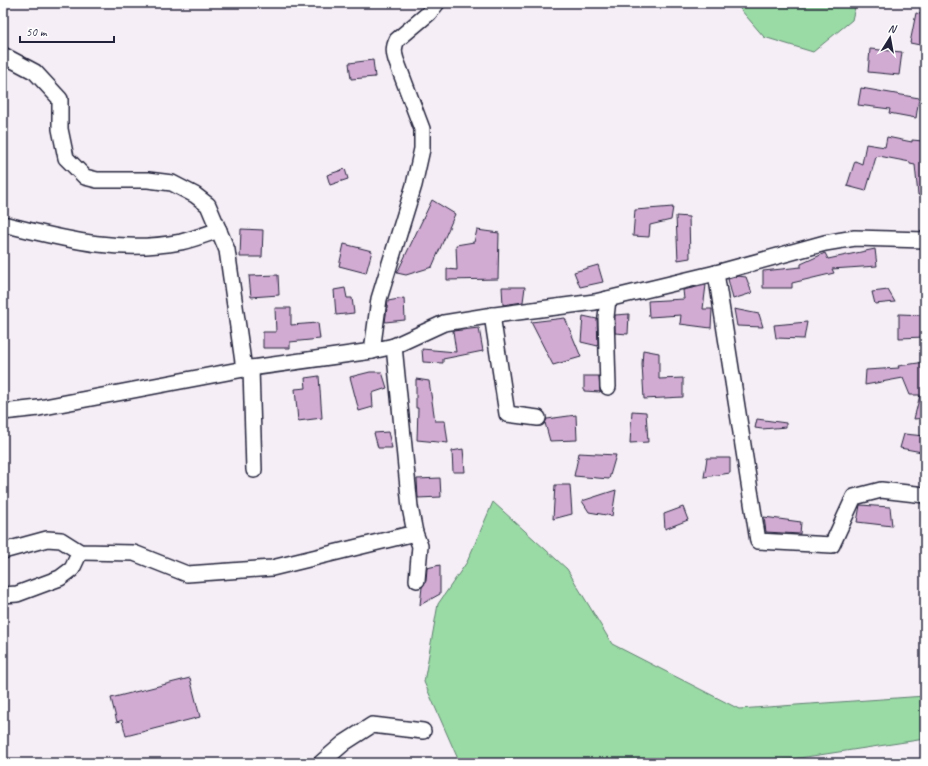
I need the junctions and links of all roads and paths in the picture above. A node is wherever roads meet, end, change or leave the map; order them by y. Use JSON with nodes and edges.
{"nodes":[{"id":1,"x":437,"y":3,"type":"edge"},
{"id":2,"x":3,"y":55,"type":"edge"},
{"id":3,"x":3,"y":224,"type":"edge"},
{"id":4,"x":219,"y":230,"type":"junction"},
{"id":5,"x":925,"y":240,"type":"edge"},
{"id":6,"x":716,"y":273,"type":"junction"},
{"id":7,"x":608,"y":299,"type":"junction"},
{"id":8,"x":492,"y":315,"type":"junction"},
{"id":9,"x":394,"y":346,"type":"junction"},
{"id":10,"x":372,"y":351,"type":"junction"},
{"id":11,"x":248,"y":368,"type":"junction"},
{"id":12,"x":608,"y":387,"type":"dead end"},
{"id":13,"x":3,"y":412,"type":"edge"},
{"id":14,"x":538,"y":418,"type":"dead end"},
{"id":15,"x":254,"y":470,"type":"dead end"},
{"id":16,"x":925,"y":495,"type":"edge"},
{"id":17,"x":415,"y":533,"type":"junction"},
{"id":18,"x":3,"y":551,"type":"edge"},
{"id":19,"x":80,"y":552,"type":"junction"},
{"id":20,"x":417,"y":580,"type":"dead end"},
{"id":21,"x":3,"y":595,"type":"edge"},
{"id":22,"x":423,"y":731,"type":"dead end"},
{"id":23,"x":321,"y":763,"type":"edge"}],
"edges":[{"from":1,"to":10,"type":"street"},
{"from":2,"to":4,"type":"street"},
{"from":3,"to":4,"type":"street"},
{"from":4,"to":11,"type":"street"},
{"from":5,"to":6,"type":"street"},
{"from":6,"to":7,"type":"street"},
{"from":6,"to":16,"type":"street"},
{"from":7,"to":8,"type":"street"},
{"from":7,"to":12,"type":"street"},
{"from":8,"to":9,"type":"street"},
{"from":8,"to":14,"type":"street"},
{"from":9,"to":10,"type":"street"},
{"from":9,"to":17,"type":"street"},
{"from":10,"to":11,"type":"street"},
{"from":11,"to":13,"type":"street"},
{"from":11,"to":15,"type":"street"},
{"from":17,"to":19,"type":"street"},
{"from":17,"to":20,"type":"street"},
{"from":18,"to":19,"type":"street"},
{"from":19,"to":21,"type":"street"},
{"from":22,"to":23,"type":"street"}]}
